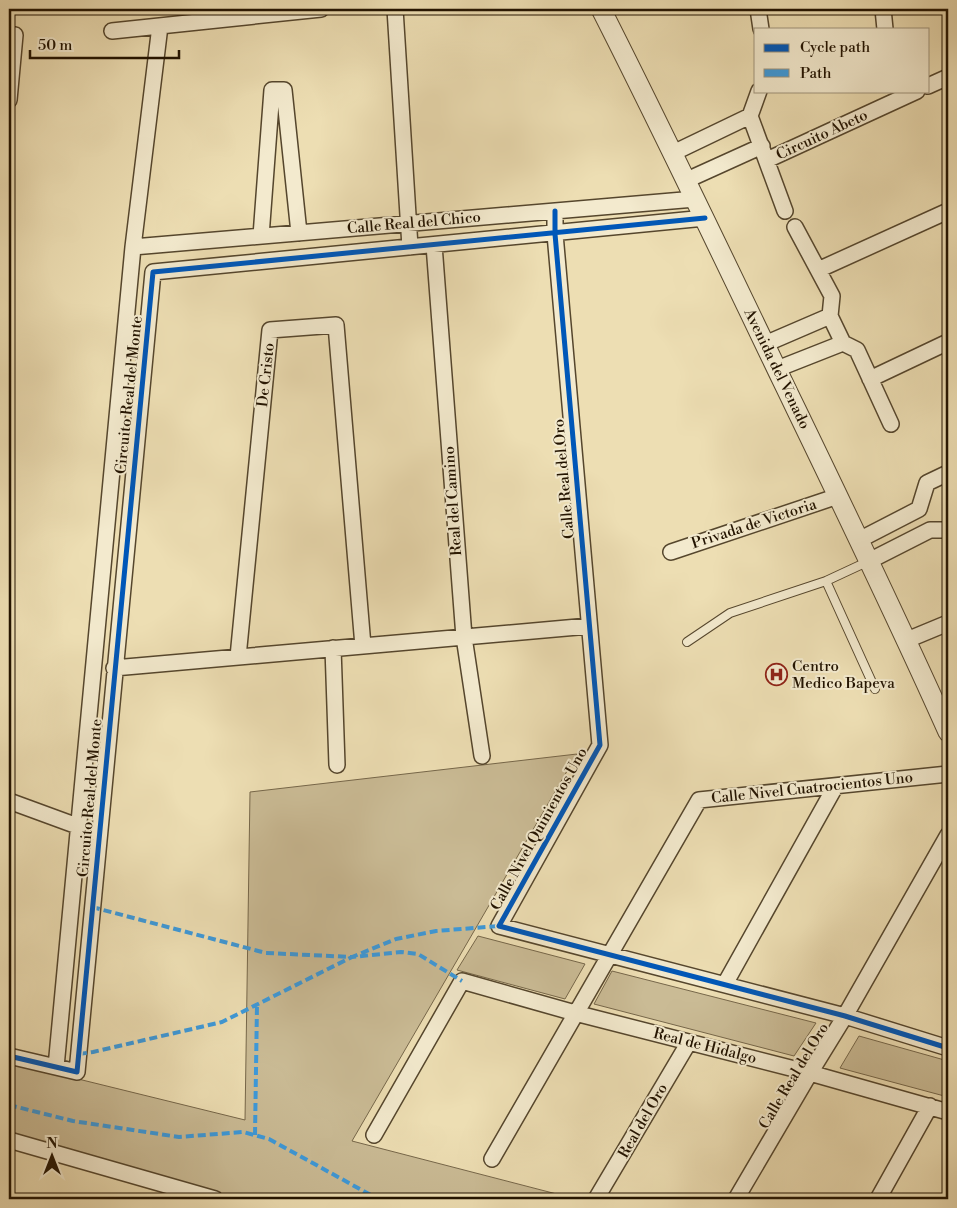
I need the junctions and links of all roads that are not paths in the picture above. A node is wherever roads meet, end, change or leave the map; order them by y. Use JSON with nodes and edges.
{"nodes":[{"id":1,"x":321,"y":9,"type":"edge"},
{"id":2,"x":395,"y":9,"type":"edge"},
{"id":3,"x":602,"y":9,"type":"edge"},
{"id":4,"x":758,"y":9,"type":"edge"},
{"id":5,"x":883,"y":9,"type":"edge"},
{"id":6,"x":160,"y":26,"type":"junction"},
{"id":7,"x":760,"y":28,"type":"edge"},
{"id":8,"x":885,"y":28,"type":"edge"},
{"id":9,"x":112,"y":31,"type":"dead end"},
{"id":10,"x":15,"y":35,"type":"dead end"},
{"id":11,"x":948,"y":77,"type":"edge"},
{"id":12,"x":930,"y":85,"type":"edge"},
{"id":13,"x":759,"y":92,"type":"edge"},
{"id":14,"x":913,"y":92,"type":"edge"},
{"id":15,"x":892,"y":97,"type":"edge"},
{"id":16,"x":9,"y":100,"type":"edge"},
{"id":17,"x":750,"y":116,"type":"junction"},
{"id":18,"x":674,"y":153,"type":"junction"},
{"id":19,"x":764,"y":153,"type":"junction"},
{"id":20,"x":687,"y":180,"type":"junction"},
{"id":21,"x":695,"y":199,"type":"junction"},
{"id":22,"x":948,"y":211,"type":"edge"},
{"id":23,"x":554,"y":212,"type":"junction"},
{"id":24,"x":785,"y":212,"type":"dead end"},
{"id":25,"x":705,"y":218,"type":"junction"},
{"id":26,"x":408,"y":224,"type":"junction"},
{"id":27,"x":795,"y":227,"type":"dead end"},
{"id":28,"x":299,"y":233,"type":"junction"},
{"id":29,"x":555,"y":234,"type":"junction"},
{"id":30,"x":262,"y":236,"type":"junction"},
{"id":31,"x":434,"y":245,"type":"junction"},
{"id":32,"x":133,"y":247,"type":"junction"},
{"id":33,"x":410,"y":248,"type":"junction"},
{"id":34,"x":818,"y":270,"type":"junction"},
{"id":35,"x":830,"y":316,"type":"junction"},
{"id":36,"x":948,"y":342,"type":"edge"},
{"id":37,"x":843,"y":343,"type":"junction"},
{"id":38,"x":765,"y":344,"type":"junction"},
{"id":39,"x":777,"y":369,"type":"junction"},
{"id":40,"x":870,"y":379,"type":"junction"},
{"id":41,"x":891,"y":424,"type":"dead end"},
{"id":42,"x":948,"y":473,"type":"edge"},
{"id":43,"x":838,"y":496,"type":"junction"},
{"id":44,"x":919,"y":509,"type":"junction"},
{"id":45,"x":930,"y":530,"type":"junction"},
{"id":46,"x":948,"y":530,"type":"edge"},
{"id":47,"x":859,"y":540,"type":"junction"},
{"id":48,"x":671,"y":552,"type":"dead end"},
{"id":49,"x":869,"y":561,"type":"junction"},
{"id":50,"x":826,"y":581,"type":"junction"},
{"id":51,"x":948,"y":623,"type":"edge"},
{"id":52,"x":589,"y":626,"type":"junction"},
{"id":53,"x":464,"y":637,"type":"junction"},
{"id":54,"x":907,"y":640,"type":"junction"},
{"id":55,"x":687,"y":642,"type":"dead end"},
{"id":56,"x":363,"y":646,"type":"junction"},
{"id":57,"x":333,"y":648,"type":"junction"},
{"id":58,"x":238,"y":657,"type":"junction"},
{"id":59,"x":114,"y":668,"type":"junction"},
{"id":60,"x":875,"y":689,"type":"dead end"},
{"id":61,"x":948,"y":732,"type":"edge"},
{"id":62,"x":600,"y":745,"type":"joint"},
{"id":63,"x":482,"y":756,"type":"dead end"},
{"id":64,"x":337,"y":765,"type":"dead end"},
{"id":65,"x":948,"y":774,"type":"edge"},
{"id":66,"x":835,"y":787,"type":"junction"},
{"id":67,"x":9,"y":801,"type":"edge"},
{"id":68,"x":78,"y":826,"type":"junction"},
{"id":69,"x":99,"y":834,"type":"junction"},
{"id":70,"x":948,"y":835,"type":"edge"},
{"id":71,"x":611,"y":954,"type":"junction"},
{"id":72,"x":725,"y":984,"type":"junction"},
{"id":73,"x":576,"y":1013,"type":"junction"},
{"id":74,"x":846,"y":1016,"type":"junction"},
{"id":75,"x":689,"y":1042,"type":"junction"},
{"id":76,"x":948,"y":1048,"type":"edge"},
{"id":77,"x":9,"y":1056,"type":"edge"},
{"id":78,"x":56,"y":1067,"type":"junction"},
{"id":79,"x":810,"y":1073,"type":"junction"},
{"id":80,"x":930,"y":1106,"type":"junction"},
{"id":81,"x":948,"y":1112,"type":"edge"},
{"id":82,"x":374,"y":1135,"type":"dead end"},
{"id":83,"x":9,"y":1140,"type":"edge"},
{"id":84,"x":492,"y":1158,"type":"dead end"},
{"id":85,"x":216,"y":1199,"type":"edge"},
{"id":86,"x":596,"y":1199,"type":"edge"},
{"id":87,"x":736,"y":1199,"type":"edge"},
{"id":88,"x":878,"y":1199,"type":"edge"}],
"edges":[{"from":1,"to":6,"type":"street"},
{"from":2,"to":26,"type":"street"},
{"from":3,"to":18,"type":"street","name":"Avenida del Venado"},
{"from":4,"to":7,"type":"street"},
{"from":5,"to":8,"type":"street"},
{"from":6,"to":9,"type":"street"},
{"from":6,"to":32,"type":"street","name":"Circuito Real del Monte"},
{"from":10,"to":16,"type":"street"},
{"from":11,"to":12,"type":"street"},
{"from":13,"to":17,"type":"street"},
{"from":14,"to":15,"type":"street","name":"Circuito Abeto"},
{"from":15,"to":19,"type":"street","name":"Circuito Abeto"},
{"from":17,"to":18,"type":"street"},
{"from":17,"to":19,"type":"street","name":"Circuito Abeto"},
{"from":18,"to":20,"type":"street","name":"Avenida del Venado"},
{"from":19,"to":20,"type":"street"},
{"from":19,"to":24,"type":"street"},
{"from":20,"to":21,"type":"street","name":"Avenida del Venado"},
{"from":21,"to":23,"type":"street","name":"Calle Real del Chico"},
{"from":21,"to":25,"type":"street","name":"Avenida del Venado"},
{"from":22,"to":34,"type":"street"},
{"from":23,"to":26,"type":"street","name":"Calle Real del Chico"},
{"from":23,"to":29,"type":"street","name":"Calle Real del Oro"},
{"from":25,"to":29,"type":"street","name":"Circuito Real del Monte"},
{"from":25,"to":38,"type":"street","name":"Avenida del Venado"},
{"from":26,"to":28,"type":"street","name":"Calle Real del Chico"},
{"from":26,"to":33,"type":"street"},
{"from":27,"to":34,"type":"street"},
{"from":28,"to":30,"type":"street","name":"Calle Real del Chico"},
{"from":28,"to":30,"type":"street"},
{"from":29,"to":31,"type":"street","name":"Circuito Real del Monte"},
{"from":29,"to":52,"type":"street","name":"Calle Real del Oro"},
{"from":30,"to":32,"type":"street","name":"Calle Real del Chico"},
{"from":31,"to":33,"type":"street","name":"Circuito Real del Monte"},
{"from":31,"to":53,"type":"street","name":"Real del Camino"},
{"from":32,"to":68,"type":"street","name":"Circuito Real del Monte"},
{"from":33,"to":59,"type":"street","name":"Circuito Real del Monte"},
{"from":34,"to":35,"type":"street"},
{"from":35,"to":37,"type":"street"},
{"from":35,"to":38,"type":"street"},
{"from":36,"to":40,"type":"street"},
{"from":37,"to":39,"type":"street"},
{"from":37,"to":40,"type":"street"},
{"from":38,"to":39,"type":"street","name":"Avenida del Venado"},
{"from":39,"to":43,"type":"street","name":"Avenida del Venado"},
{"from":40,"to":41,"type":"street"},
{"from":42,"to":44,"type":"street"},
{"from":43,"to":47,"type":"street","name":"Avenida del Venado"},
{"from":43,"to":48,"type":"street","name":"Privada de Victoria"},
{"from":44,"to":45,"type":"street"},
{"from":44,"to":47,"type":"street"},
{"from":45,"to":46,"type":"street"},
{"from":45,"to":49,"type":"street"},
{"from":47,"to":49,"type":"street","name":"Avenida del Venado"},
{"from":49,"to":50,"type":"lane"},
{"from":49,"to":54,"type":"street","name":"Avenida del Venado"},
{"from":50,"to":55,"type":"lane"},
{"from":50,"to":60,"type":"lane"},
{"from":51,"to":54,"type":"street"},
{"from":52,"to":53,"type":"street"},
{"from":52,"to":62,"type":"street","name":"Calle Real del Oro"},
{"from":53,"to":56,"type":"street"},
{"from":53,"to":63,"type":"street","name":"Real del Camino"},
{"from":54,"to":61,"type":"street","name":"Avenida del Venado"},
{"from":56,"to":57,"type":"street"},
{"from":56,"to":58,"type":"street","name":"De Cristo"},
{"from":57,"to":58,"type":"street"},
{"from":57,"to":64,"type":"street"},
{"from":58,"to":59,"type":"street"},
{"from":59,"to":69,"type":"street","name":"Circuito Real del Monte"},
{"from":62,"to":71,"type":"street","name":"Calle Nivel Quinientos Uno"},
{"from":65,"to":66,"type":"street","name":"Calle Nivel Cuatrocientos Uno"},
{"from":66,"to":71,"type":"street","name":"Calle Nivel Cuatrocientos Uno"},
{"from":66,"to":72,"type":"street"},
{"from":67,"to":68,"type":"street"},
{"from":68,"to":69,"type":"street"},
{"from":68,"to":78,"type":"street","name":"Circuito Real del Monte"},
{"from":69,"to":78,"type":"street","name":"Circuito Real del Monte"},
{"from":70,"to":74,"type":"street","name":"Calle Real del Oro"},
{"from":71,"to":72,"type":"street"},
{"from":71,"to":73,"type":"street","name":"Calle Nivel Cuatrocientos Uno"},
{"from":72,"to":74,"type":"street"},
{"from":73,"to":75,"type":"street","name":"Real de Hidalgo"},
{"from":73,"to":82,"type":"street","name":"Real de Hidalgo"},
{"from":73,"to":84,"type":"street","name":"Calle Nivel Cuatrocientos Uno"},
{"from":74,"to":76,"type":"street"},
{"from":74,"to":79,"type":"street","name":"Calle Real del Oro"},
{"from":75,"to":79,"type":"street","name":"Real de Hidalgo"},
{"from":75,"to":86,"type":"street","name":"Real del Oro"},
{"from":77,"to":78,"type":"street"},
{"from":79,"to":80,"type":"street","name":"Real de Hidalgo"},
{"from":79,"to":87,"type":"street","name":"Calle Real del Oro"},
{"from":80,"to":81,"type":"street","name":"Real de Hidalgo"},
{"from":80,"to":88,"type":"street"},
{"from":83,"to":85,"type":"street"}]}
